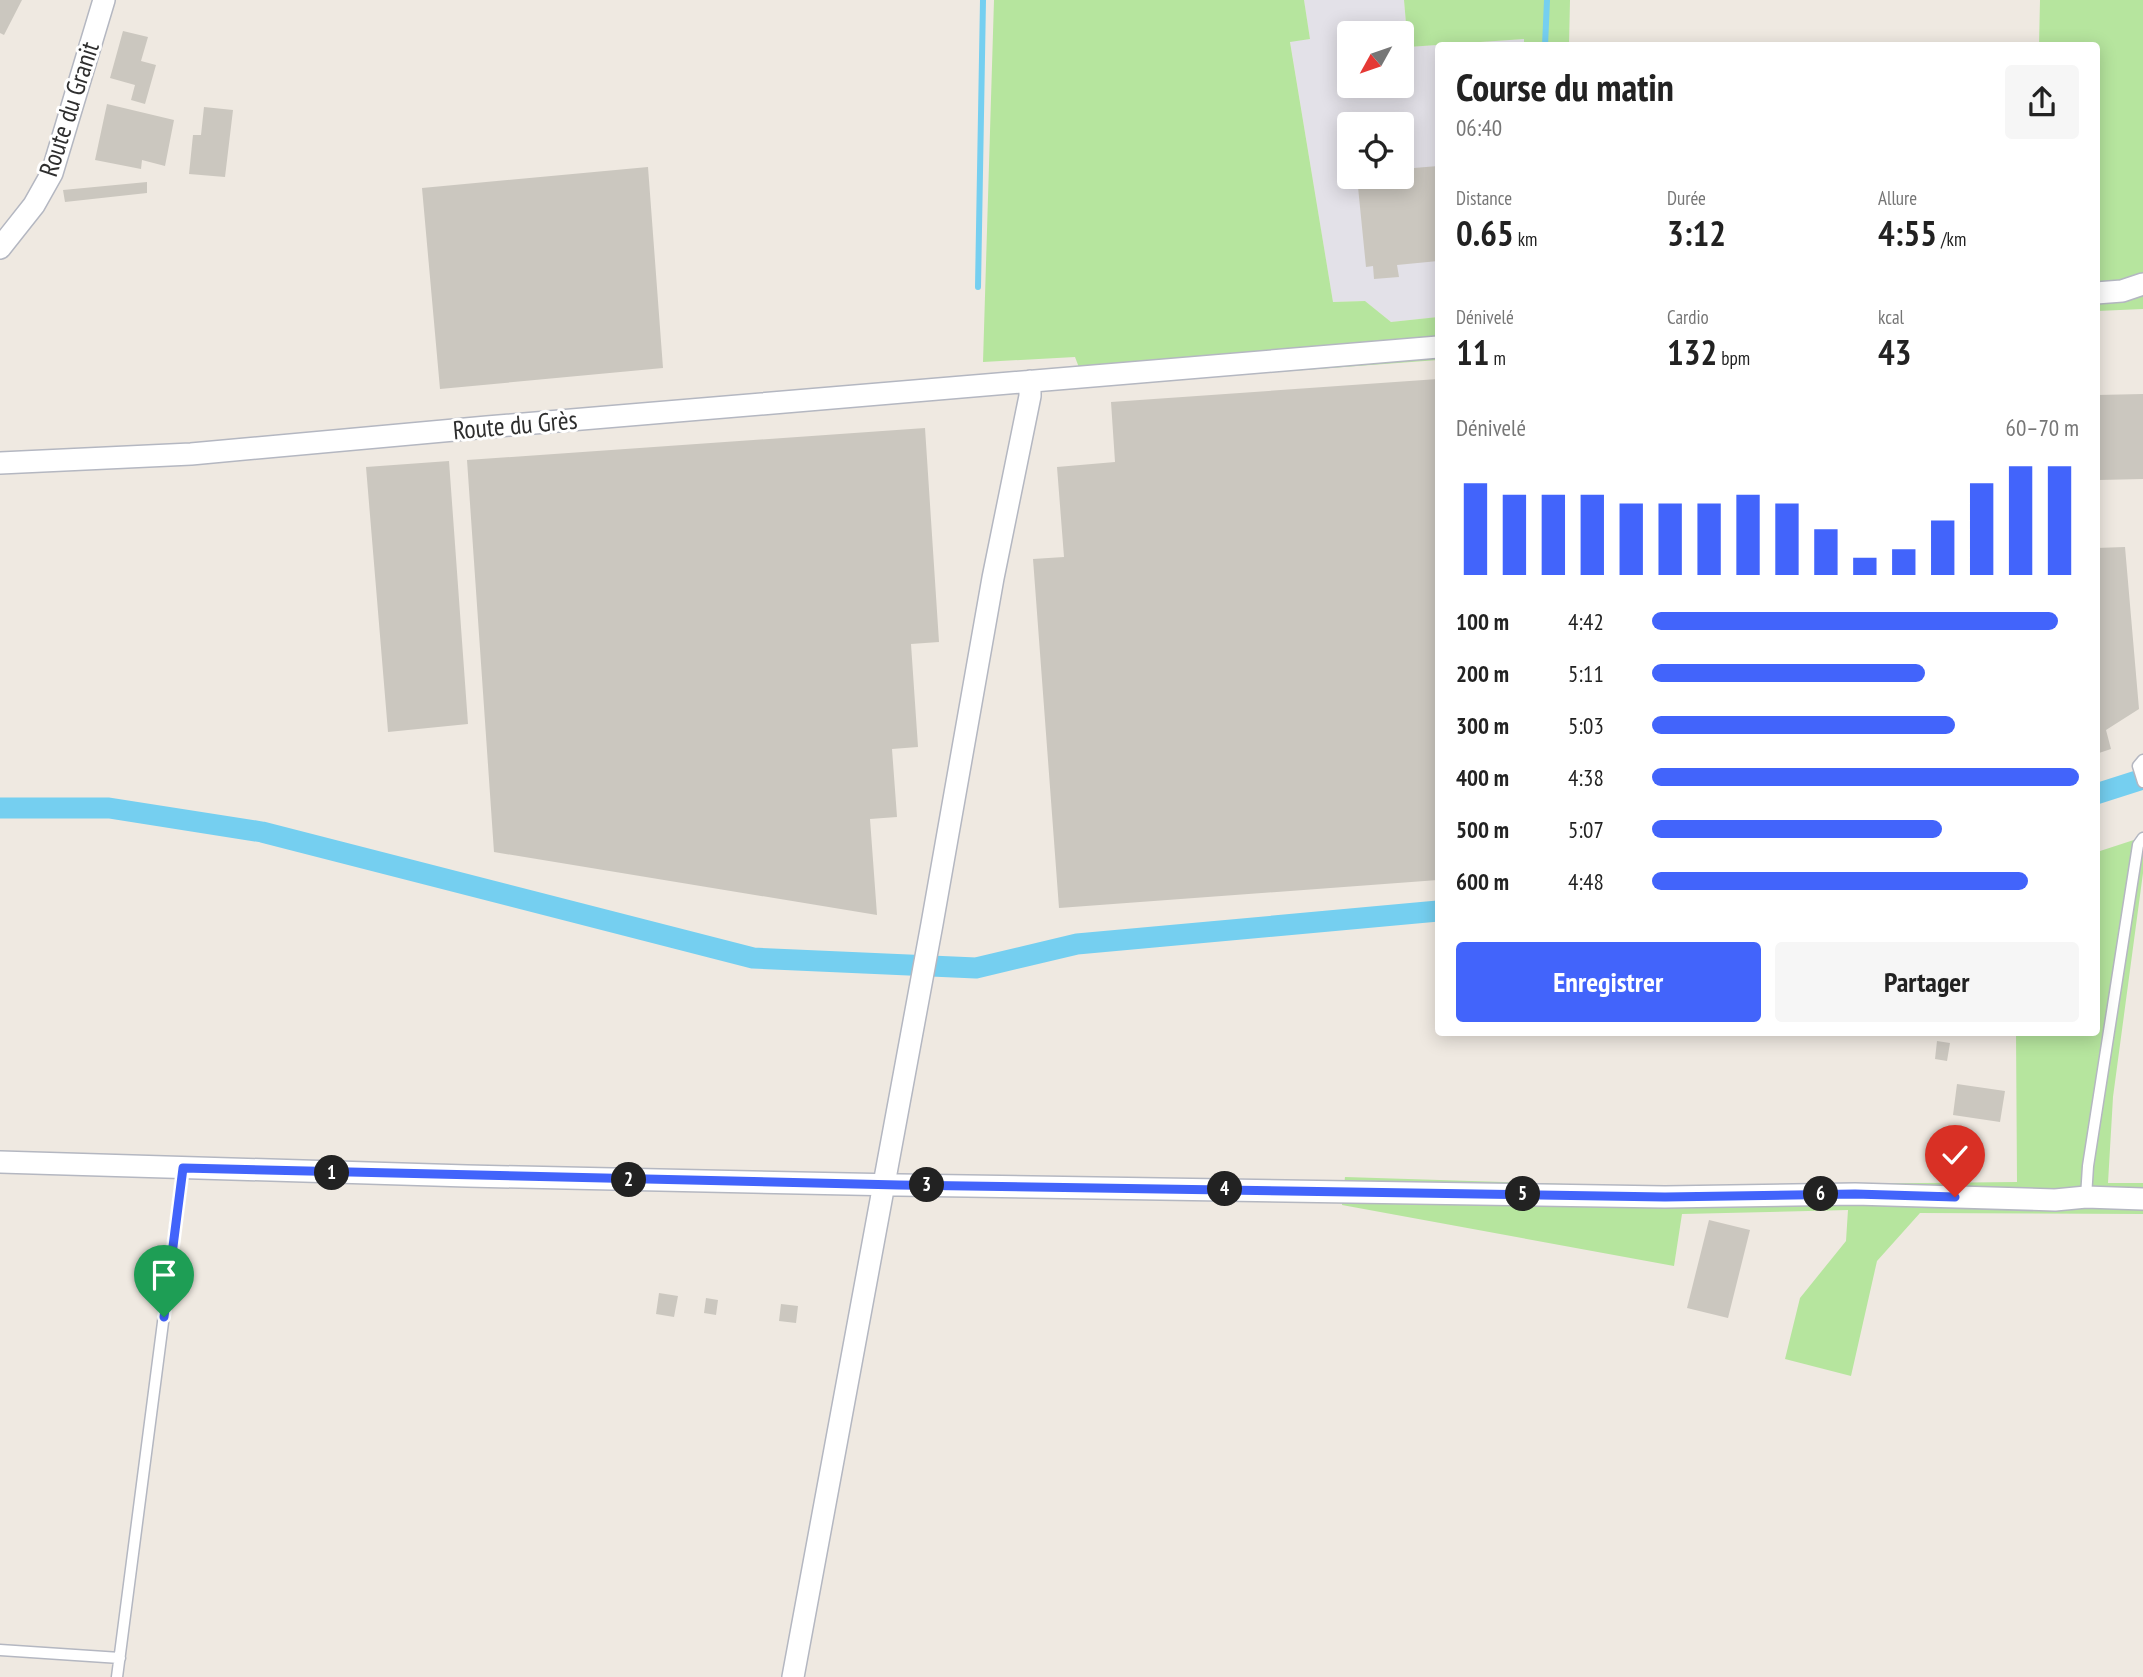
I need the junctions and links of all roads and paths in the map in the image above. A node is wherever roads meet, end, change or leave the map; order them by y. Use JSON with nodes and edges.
{"nodes":[{"id":1,"x":104,"y":0,"type":"edge"},
{"id":2,"x":0,"y":248,"type":"edge"},
{"id":3,"x":2143,"y":284,"type":"edge"},
{"id":4,"x":2100,"y":293,"type":"edge"},
{"id":5,"x":1435,"y":347,"type":"edge"},
{"id":6,"x":1030,"y":381,"type":"junction"},
{"id":7,"x":0,"y":463,"type":"edge"},
{"id":8,"x":2140,"y":763,"type":"edge"},
{"id":9,"x":2143,"y":782,"type":"edge"},
{"id":10,"x":2143,"y":838,"type":"edge"},
{"id":11,"x":0,"y":1162,"type":"edge"},
{"id":12,"x":183,"y":1168,"type":"junction"},
{"id":13,"x":883,"y":1185,"type":"junction"},
{"id":14,"x":2086,"y":1196,"type":"junction"},
{"id":15,"x":2143,"y":1199,"type":"edge"},
{"id":16,"x":0,"y":1650,"type":"edge"},
{"id":17,"x":120,"y":1658,"type":"junction"},
{"id":18,"x":117,"y":1677,"type":"edge"},
{"id":19,"x":793,"y":1677,"type":"edge"}],
"edges":[{"from":1,"to":2,"type":"street","name":"Route du Granit"},
{"from":3,"to":4,"type":"street"},
{"from":5,"to":6,"type":"street","name":"Route du Grès"},
{"from":6,"to":7,"type":"street","name":"Route du Grès"},
{"from":6,"to":13,"type":"street"},
{"from":8,"to":9,"type":"lane"},
{"from":10,"to":14,"type":"lane"},
{"from":11,"to":12,"type":"street"},
{"from":12,"to":13,"type":"street"},
{"from":12,"to":17,"type":"lane"},
{"from":13,"to":14,"type":"street"},
{"from":13,"to":19,"type":"street"},
{"from":14,"to":15,"type":"street"},
{"from":16,"to":17,"type":"lane"},
{"from":17,"to":18,"type":"lane"}]}
